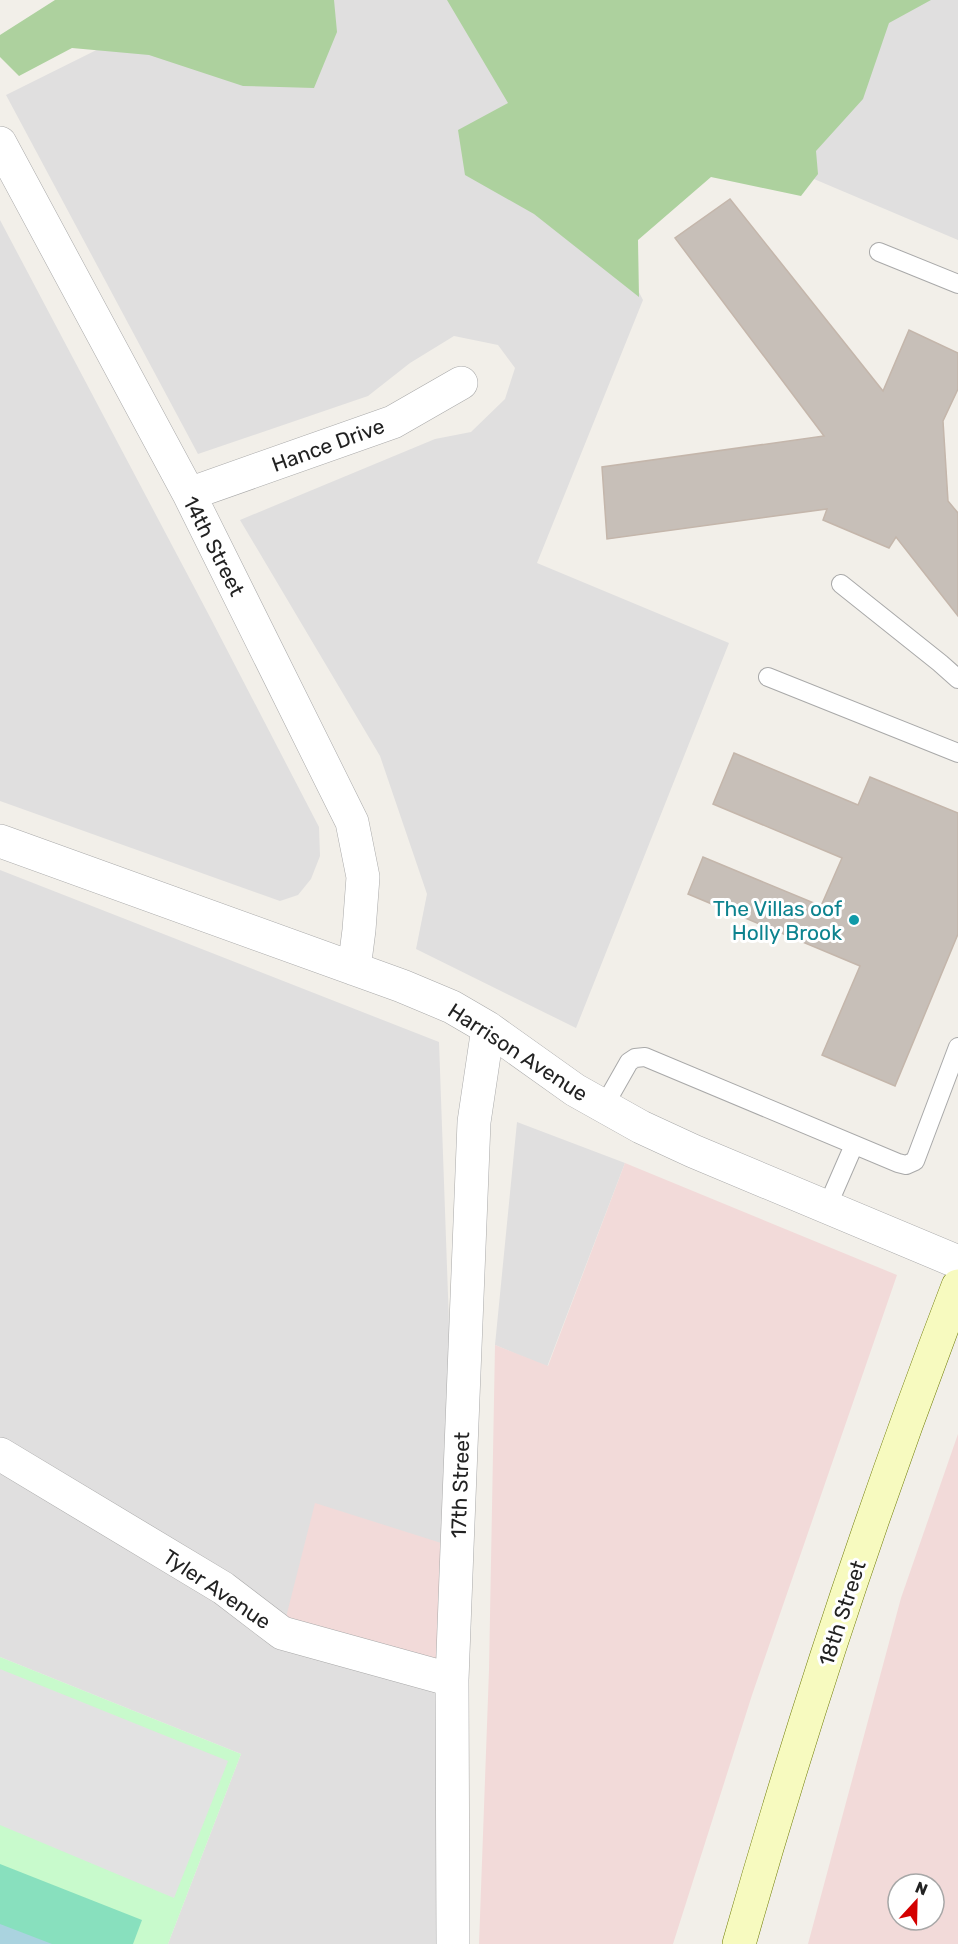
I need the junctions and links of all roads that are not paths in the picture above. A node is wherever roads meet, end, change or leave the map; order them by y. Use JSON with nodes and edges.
{"nodes":[{"id":1,"x":0,"y":143,"type":"edge"},
{"id":2,"x":879,"y":252,"type":"dead end"},
{"id":3,"x":958,"y":284,"type":"edge"},
{"id":4,"x":461,"y":383,"type":"dead end"},
{"id":5,"x":189,"y":494,"type":"junction"},
{"id":6,"x":841,"y":584,"type":"dead end"},
{"id":7,"x":768,"y":677,"type":"dead end"},
{"id":8,"x":958,"y":679,"type":"edge"},
{"id":9,"x":958,"y":753,"type":"edge"},
{"id":10,"x":0,"y":841,"type":"edge"},
{"id":11,"x":354,"y":969,"type":"junction"},
{"id":12,"x":488,"y":1028,"type":"junction"},
{"id":13,"x":958,"y":1047,"type":"edge"},
{"id":14,"x":604,"y":1106,"type":"junction"},
{"id":15,"x":854,"y":1145,"type":"junction"},
{"id":16,"x":827,"y":1207,"type":"junction"},
{"id":17,"x":958,"y":1262,"type":"edge"},
{"id":18,"x":958,"y":1286,"type":"edge"},
{"id":19,"x":0,"y":1454,"type":"edge"},
{"id":20,"x":452,"y":1680,"type":"junction"},
{"id":21,"x":453,"y":1944,"type":"edge"},
{"id":22,"x":739,"y":1944,"type":"edge"}],
"edges":[{"from":1,"to":5,"type":"street","name":"14th Street"},
{"from":2,"to":3,"type":"lane"},
{"from":4,"to":5,"type":"street","name":"Hance Drive"},
{"from":5,"to":11,"type":"street","name":"14th Street"},
{"from":6,"to":8,"type":"lane"},
{"from":7,"to":9,"type":"lane"},
{"from":10,"to":11,"type":"street","name":"Harrison Avenue"},
{"from":11,"to":12,"type":"street","name":"Harrison Avenue"},
{"from":12,"to":14,"type":"street","name":"Harrison Avenue"},
{"from":12,"to":20,"type":"street","name":"17th Street"},
{"from":13,"to":15,"type":"lane"},
{"from":14,"to":15,"type":"lane"},
{"from":14,"to":16,"type":"street","name":"Harrison Avenue"},
{"from":15,"to":16,"type":"lane"},
{"from":16,"to":17,"type":"street","name":"Harrison Avenue"},
{"from":18,"to":22,"type":"main road","name":"18th Street"},
{"from":19,"to":20,"type":"street","name":"Tyler Avenue"},
{"from":20,"to":21,"type":"street","name":"17th Street"}]}
